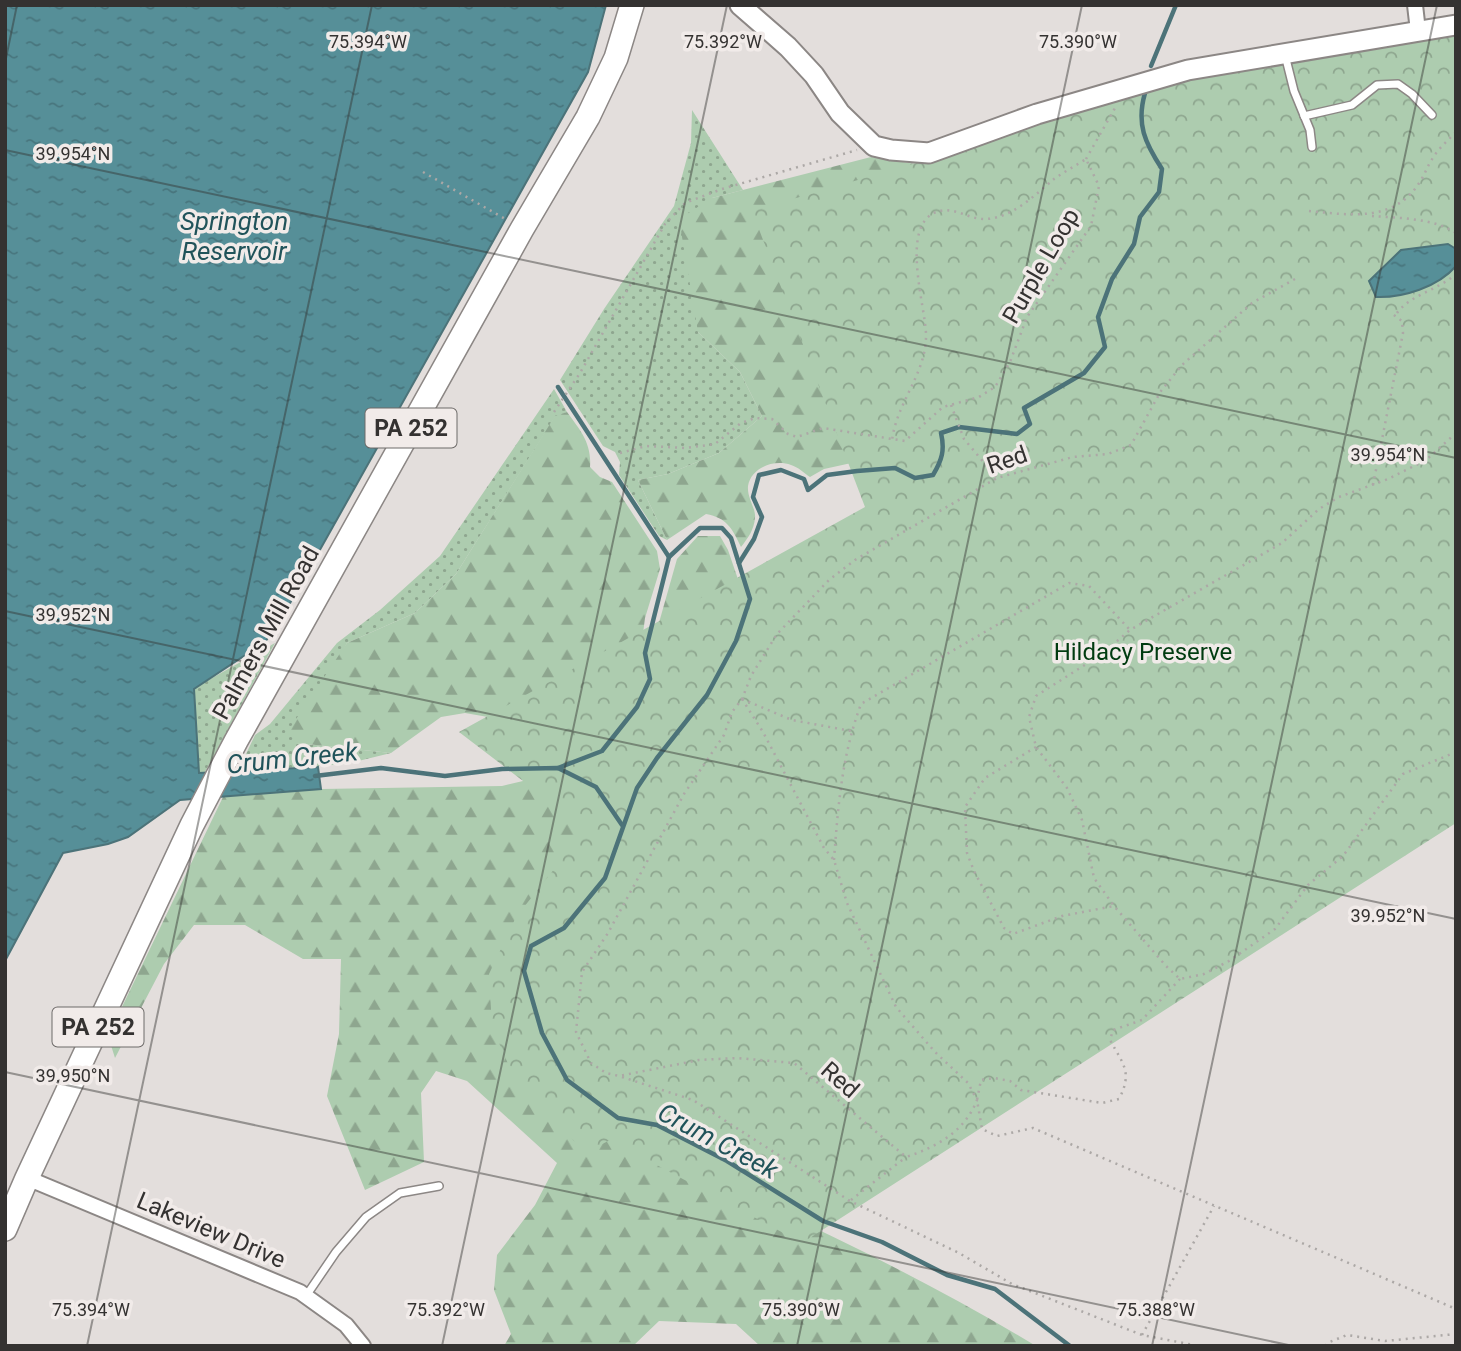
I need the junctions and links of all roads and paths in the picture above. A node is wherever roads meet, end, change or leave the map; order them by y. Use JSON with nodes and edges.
{"nodes":[{"id":1,"x":632,"y":5,"type":"edge"},
{"id":2,"x":740,"y":5,"type":"edge"},
{"id":3,"x":1415,"y":5,"type":"edge"},
{"id":4,"x":1456,"y":25,"type":"edge"},
{"id":5,"x":1418,"y":31,"type":"junction"},
{"id":6,"x":1284,"y":53,"type":"junction"},
{"id":7,"x":1114,"y":91,"type":"junction"},
{"id":8,"x":1433,"y":115,"type":"dead end"},
{"id":9,"x":1304,"y":116,"type":"junction"},
{"id":10,"x":1456,"y":132,"type":"edge"},
{"id":11,"x":874,"y":145,"type":"junction"},
{"id":12,"x":1312,"y":148,"type":"dead end"},
{"id":13,"x":1086,"y":159,"type":"junction"},
{"id":14,"x":423,"y":172,"type":"dead end"},
{"id":15,"x":1309,"y":211,"type":"dead end"},
{"id":16,"x":1372,"y":216,"type":"dead end"},
{"id":17,"x":510,"y":222,"type":"dead end"},
{"id":18,"x":1456,"y":233,"type":"edge"},
{"id":19,"x":1456,"y":274,"type":"edge"},
{"id":20,"x":1296,"y":279,"type":"dead end"},
{"id":21,"x":1391,"y":313,"type":"dead end"},
{"id":22,"x":1396,"y":313,"type":"dead end"},
{"id":23,"x":951,"y":405,"type":"junction"},
{"id":24,"x":554,"y":412,"type":"dead end"},
{"id":25,"x":1456,"y":433,"type":"edge"},
{"id":26,"x":892,"y":441,"type":"junction"},
{"id":27,"x":620,"y":453,"type":"dead end"},
{"id":28,"x":997,"y":478,"type":"junction"},
{"id":29,"x":1373,"y":485,"type":"junction"},
{"id":30,"x":1130,"y":630,"type":"junction"},
{"id":31,"x":742,"y":699,"type":"junction"},
{"id":32,"x":851,"y":731,"type":"junction"},
{"id":33,"x":1036,"y":747,"type":"junction"},
{"id":34,"x":1456,"y":752,"type":"edge"},
{"id":35,"x":834,"y":860,"type":"junction"},
{"id":36,"x":1114,"y":906,"type":"junction"},
{"id":37,"x":1181,"y":979,"type":"junction"},
{"id":38,"x":619,"y":1076,"type":"junction"},
{"id":39,"x":977,"y":1100,"type":"junction"},
{"id":40,"x":906,"y":1157,"type":"junction"},
{"id":41,"x":27,"y":1178,"type":"junction"},
{"id":42,"x":439,"y":1186,"type":"dead end"},
{"id":43,"x":850,"y":1201,"type":"junction"},
{"id":44,"x":1214,"y":1206,"type":"junction"},
{"id":45,"x":5,"y":1229,"type":"edge"},
{"id":46,"x":306,"y":1296,"type":"junction"},
{"id":47,"x":1456,"y":1309,"type":"edge"},
{"id":48,"x":1142,"y":1335,"type":"junction"},
{"id":49,"x":1456,"y":1335,"type":"edge"},
{"id":50,"x":363,"y":1346,"type":"edge"},
{"id":51,"x":1199,"y":1346,"type":"edge"},
{"id":52,"x":1326,"y":1346,"type":"edge"}],
"edges":[{"from":1,"to":41,"type":"main road","name":"Palmers Mill Road","number":"PA 252"},
{"from":2,"to":11,"type":"street"},
{"from":3,"to":5,"type":"street"},
{"from":4,"to":5,"type":"street"},
{"from":5,"to":6,"type":"street"},
{"from":6,"to":7,"type":"street"},
{"from":6,"to":9,"type":"lane"},
{"from":7,"to":11,"type":"street"},
{"from":7,"to":13,"type":"path"},
{"from":8,"to":9,"type":"lane"},
{"from":9,"to":12,"type":"lane"},
{"from":10,"to":15,"type":"path"},
{"from":11,"to":24,"type":"path"},
{"from":13,"to":23,"type":"path","name":"Purple Loop"},
{"from":13,"to":26,"type":"path","name":"Purple Loop"},
{"from":14,"to":17,"type":"path"},
{"from":16,"to":18,"type":"path"},
{"from":19,"to":22,"type":"path"},
{"from":20,"to":28,"type":"path","name":"Red"},
{"from":21,"to":29,"type":"path"},
{"from":23,"to":26,"type":"path","name":"Purple Loop"},
{"from":23,"to":28,"type":"path"},
{"from":25,"to":29,"type":"path"},
{"from":26,"to":27,"type":"path"},
{"from":28,"to":31,"type":"path","name":"Red"},
{"from":29,"to":30,"type":"path"},
{"from":30,"to":32,"type":"path"},
{"from":30,"to":33,"type":"path"},
{"from":31,"to":32,"type":"path"},
{"from":31,"to":35,"type":"path"},
{"from":31,"to":38,"type":"path","name":"Red"},
{"from":32,"to":35,"type":"path"},
{"from":33,"to":36,"type":"path"},
{"from":33,"to":36,"type":"path"},
{"from":34,"to":37,"type":"path"},
{"from":35,"to":39,"type":"path"},
{"from":36,"to":37,"type":"path"},
{"from":37,"to":39,"type":"path"},
{"from":38,"to":40,"type":"path","name":"Red"},
{"from":38,"to":43,"type":"path"},
{"from":39,"to":40,"type":"path"},
{"from":39,"to":44,"type":"path"},
{"from":40,"to":43,"type":"path"},
{"from":41,"to":45,"type":"main road","name":"Palmers Mill Road","number":"PA 252"},
{"from":41,"to":46,"type":"street","name":"Lakeview Drive"},
{"from":42,"to":46,"type":"lane"},
{"from":43,"to":48,"type":"path"},
{"from":44,"to":47,"type":"path"},
{"from":44,"to":48,"type":"path"},
{"from":46,"to":50,"type":"street","name":"Lakeview Drive"},
{"from":48,"to":51,"type":"path"},
{"from":49,"to":52,"type":"path"}]}
